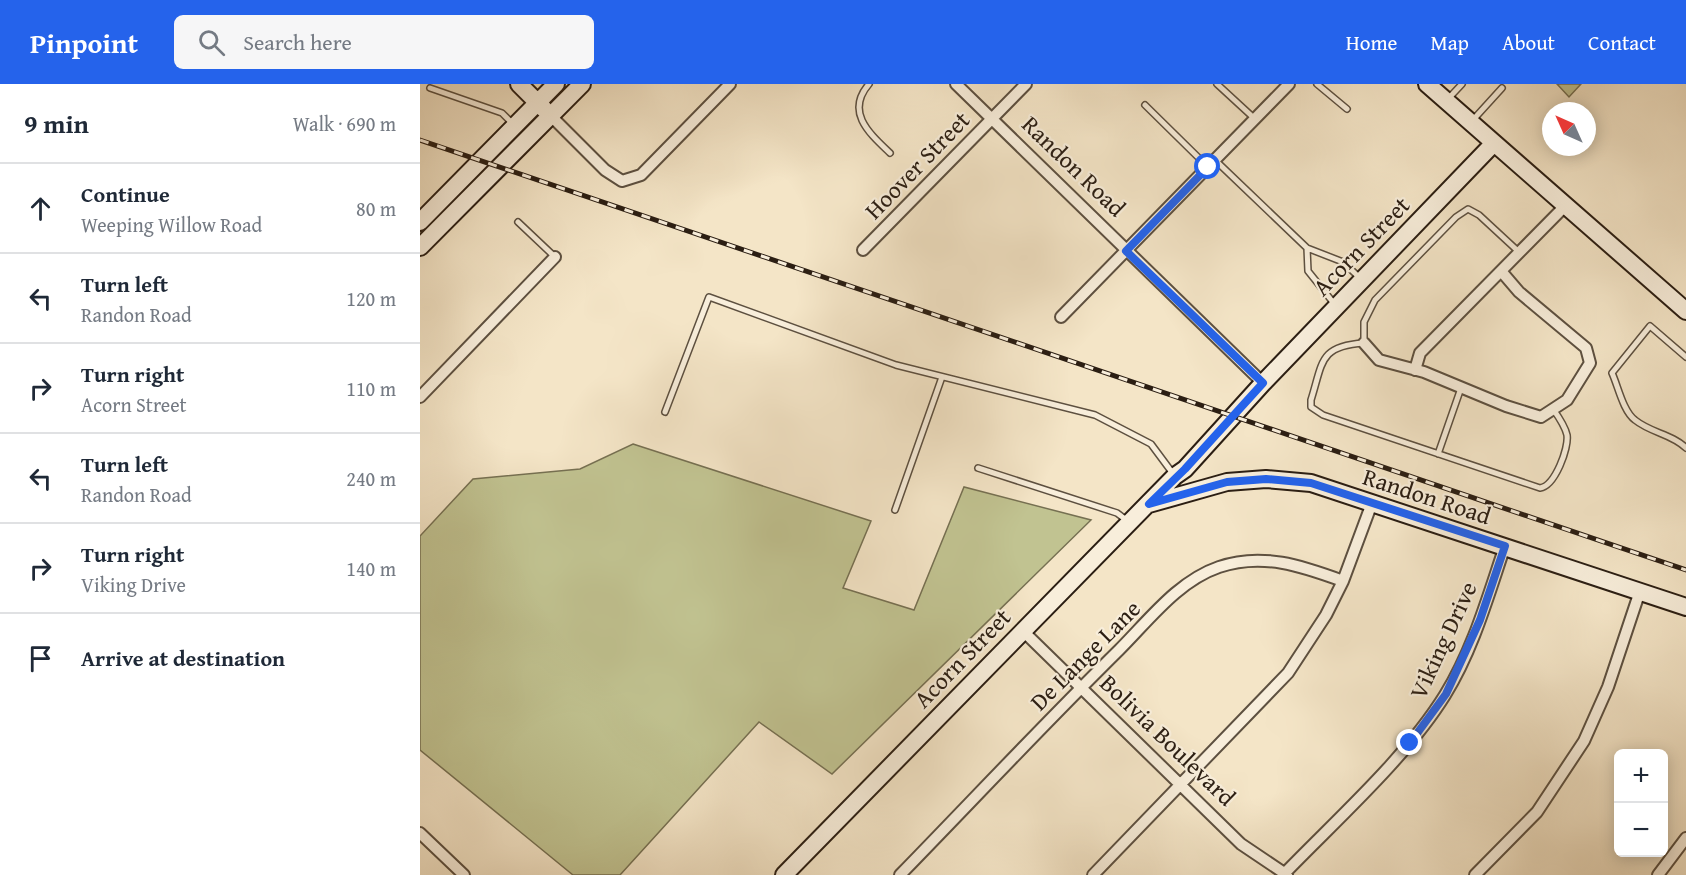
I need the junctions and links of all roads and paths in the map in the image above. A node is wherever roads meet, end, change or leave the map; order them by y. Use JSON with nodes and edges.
{"nodes":[{"id":1,"x":519,"y":84,"type":"edge"},
{"id":2,"x":555,"y":84,"type":"edge"},
{"id":3,"x":582,"y":84,"type":"edge"},
{"id":4,"x":730,"y":84,"type":"edge"},
{"id":5,"x":869,"y":84,"type":"edge"},
{"id":6,"x":956,"y":84,"type":"edge"},
{"id":7,"x":1026,"y":84,"type":"edge"},
{"id":8,"x":1216,"y":84,"type":"edge"},
{"id":9,"x":1289,"y":84,"type":"edge"},
{"id":10,"x":1317,"y":84,"type":"edge"},
{"id":11,"x":1427,"y":84,"type":"edge"},
{"id":12,"x":1462,"y":84,"type":"edge"},
{"id":13,"x":430,"y":88,"type":"dead end"},
{"id":14,"x":1502,"y":88,"type":"dead end"},
{"id":15,"x":1446,"y":101,"type":"junction"},
{"id":16,"x":537,"y":102,"type":"junction"},
{"id":17,"x":1145,"y":105,"type":"dead end"},
{"id":18,"x":1347,"y":109,"type":"dead end"},
{"id":19,"x":551,"y":116,"type":"junction"},
{"id":20,"x":992,"y":119,"type":"junction"},
{"id":21,"x":1254,"y":119,"type":"junction"},
{"id":22,"x":1470,"y":122,"type":"junction"},
{"id":23,"x":515,"y":126,"type":"junction"},
{"id":24,"x":1494,"y":143,"type":"junction"},
{"id":25,"x":890,"y":153,"type":"dead end"},
{"id":26,"x":1212,"y":164,"type":"junction"},
{"id":27,"x":1566,"y":205,"type":"junction"},
{"id":28,"x":423,"y":219,"type":"edge"},
{"id":29,"x":518,"y":222,"type":"dead end"},
{"id":30,"x":438,"y":228,"type":"junction"},
{"id":31,"x":420,"y":247,"type":"edge"},
{"id":32,"x":1307,"y":248,"type":"junction"},
{"id":33,"x":863,"y":250,"type":"dead end"},
{"id":34,"x":1126,"y":251,"type":"junction"},
{"id":35,"x":1519,"y":252,"type":"junction"},
{"id":36,"x":555,"y":257,"type":"joint"},
{"id":37,"x":1501,"y":271,"type":"junction"},
{"id":38,"x":1362,"y":280,"type":"junction"},
{"id":39,"x":1336,"y":306,"type":"junction"},
{"id":40,"x":1686,"y":311,"type":"edge"},
{"id":41,"x":1061,"y":317,"type":"dead end"},
{"id":42,"x":1364,"y":343,"type":"junction"},
{"id":43,"x":1686,"y":357,"type":"edge"},
{"id":44,"x":1415,"y":370,"type":"junction"},
{"id":45,"x":942,"y":376,"type":"junction"},
{"id":46,"x":1263,"y":383,"type":"junction"},
{"id":47,"x":1461,"y":388,"type":"junction"},
{"id":48,"x":420,"y":397,"type":"edge"},
{"id":49,"x":1553,"y":409,"type":"junction"},
{"id":50,"x":665,"y":412,"type":"dead end"},
{"id":51,"x":1686,"y":448,"type":"edge"},
{"id":52,"x":1438,"y":454,"type":"junction"},
{"id":53,"x":978,"y":468,"type":"dead end"},
{"id":54,"x":1175,"y":476,"type":"junction"},
{"id":55,"x":1372,"y":503,"type":"junction"},
{"id":56,"x":1149,"y":504,"type":"junction"},
{"id":57,"x":895,"y":510,"type":"dead end"},
{"id":58,"x":1130,"y":523,"type":"junction"},
{"id":59,"x":1505,"y":546,"type":"junction"},
{"id":60,"x":1343,"y":580,"type":"junction"},
{"id":61,"x":1640,"y":591,"type":"junction"},
{"id":62,"x":1686,"y":607,"type":"edge"},
{"id":63,"x":1022,"y":630,"type":"junction"},
{"id":64,"x":1080,"y":688,"type":"junction"},
{"id":65,"x":1179,"y":785,"type":"junction"},
{"id":66,"x":420,"y":833,"type":"edge"},
{"id":67,"x":1686,"y":838,"type":"edge"},
{"id":68,"x":1285,"y":874,"type":"edge"},
{"id":69,"x":464,"y":875,"type":"edge"},
{"id":70,"x":784,"y":875,"type":"edge"},
{"id":71,"x":900,"y":875,"type":"edge"},
{"id":72,"x":1094,"y":875,"type":"edge"},
{"id":73,"x":1476,"y":875,"type":"edge"},
{"id":74,"x":1658,"y":875,"type":"edge"}],
"edges":[{"from":1,"to":16,"type":"street"},
{"from":2,"to":16,"type":"street"},
{"from":3,"to":19,"type":"street"},
{"from":4,"to":19,"type":"street"},
{"from":5,"to":25,"type":"lane"},
{"from":6,"to":20,"type":"street","name":"Randon Road"},
{"from":7,"to":20,"type":"street","name":"Hoover Street"},
{"from":8,"to":21,"type":"lane"},
{"from":9,"to":21,"type":"street"},
{"from":10,"to":18,"type":"lane"},
{"from":11,"to":15,"type":"street"},
{"from":12,"to":15,"type":"lane"},
{"from":13,"to":23,"type":"lane"},
{"from":14,"to":22,"type":"lane"},
{"from":15,"to":22,"type":"street"},
{"from":16,"to":19,"type":"street"},
{"from":16,"to":23,"type":"street"},
{"from":17,"to":26,"type":"lane"},
{"from":19,"to":30,"type":"street"},
{"from":20,"to":33,"type":"street","name":"Hoover Street"},
{"from":20,"to":34,"type":"street","name":"Randon Road"},
{"from":21,"to":26,"type":"street"},
{"from":22,"to":24,"type":"street"},
{"from":23,"to":28,"type":"street"},
{"from":24,"to":27,"type":"street"},
{"from":24,"to":38,"type":"street","name":"Acorn Street"},
{"from":26,"to":32,"type":"lane"},
{"from":26,"to":34,"type":"street"},
{"from":27,"to":35,"type":"street"},
{"from":27,"to":40,"type":"street"},
{"from":28,"to":30,"type":"street"},
{"from":29,"to":36,"type":"lane"},
{"from":30,"to":31,"type":"street"},
{"from":32,"to":38,"type":"lane"},
{"from":32,"to":39,"type":"lane"},
{"from":34,"to":41,"type":"street"},
{"from":34,"to":46,"type":"street","name":"Randon Road"},
{"from":35,"to":37,"type":"street"},
{"from":35,"to":42,"type":"lane"},
{"from":36,"to":48,"type":"street"},
{"from":37,"to":44,"type":"street"},
{"from":37,"to":49,"type":"street"},
{"from":38,"to":39,"type":"street","name":"Acorn Street"},
{"from":39,"to":46,"type":"street","name":"Acorn Street"},
{"from":42,"to":44,"type":"street"},
{"from":42,"to":52,"type":"lane"},
{"from":43,"to":51,"type":"lane"},
{"from":44,"to":47,"type":"street"},
{"from":45,"to":50,"type":"lane"},
{"from":45,"to":54,"type":"lane"},
{"from":45,"to":57,"type":"lane"},
{"from":46,"to":54,"type":"street","name":"Acorn Street"},
{"from":47,"to":49,"type":"street"},
{"from":47,"to":52,"type":"lane"},
{"from":49,"to":52,"type":"lane"},
{"from":53,"to":58,"type":"lane"},
{"from":54,"to":56,"type":"street","name":"Acorn Street"},
{"from":55,"to":56,"type":"street","name":"Randon Road"},
{"from":55,"to":59,"type":"street","name":"Randon Road"},
{"from":55,"to":60,"type":"street"},
{"from":56,"to":58,"type":"street","name":"Acorn Street"},
{"from":58,"to":63,"type":"street","name":"Acorn Street"},
{"from":59,"to":61,"type":"street","name":"Randon Road"},
{"from":59,"to":68,"type":"street","name":"Viking Drive"},
{"from":60,"to":64,"type":"street","name":"De Lange Lane"},
{"from":60,"to":65,"type":"street"},
{"from":61,"to":62,"type":"street","name":"Randon Road"},
{"from":61,"to":73,"type":"street"},
{"from":63,"to":64,"type":"street","name":"Bolivia Boulevard"},
{"from":63,"to":70,"type":"street","name":"Acorn Street"},
{"from":64,"to":65,"type":"street","name":"Bolivia Boulevard"},
{"from":64,"to":71,"type":"street","name":"De Lange Lane"},
{"from":65,"to":68,"type":"street","name":"Bolivia Boulevard"},
{"from":65,"to":72,"type":"street"},
{"from":66,"to":69,"type":"street"},
{"from":67,"to":74,"type":"street"}]}
